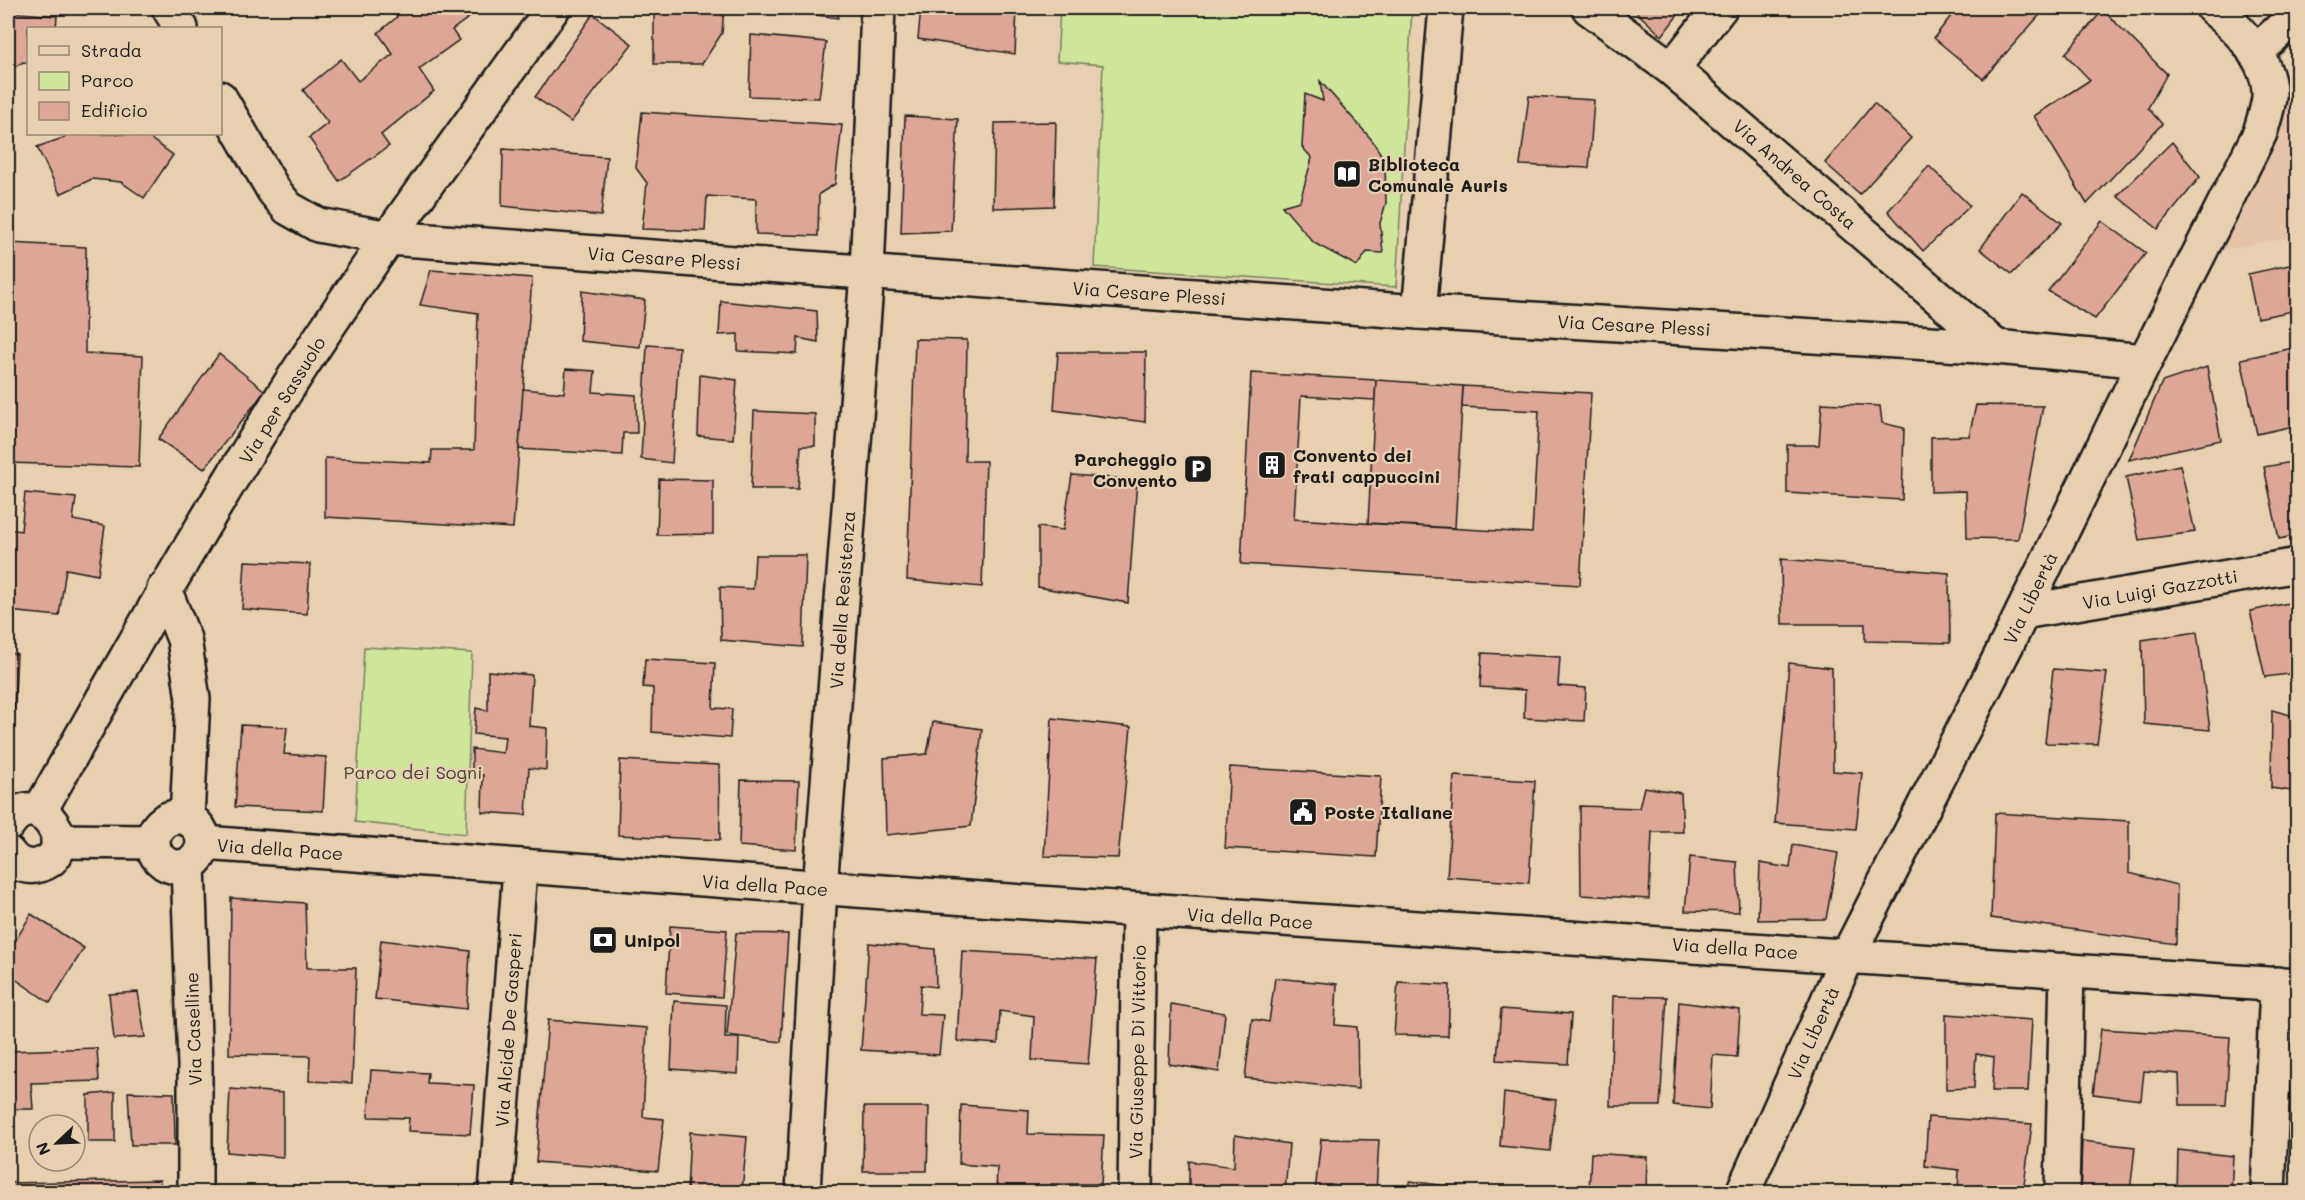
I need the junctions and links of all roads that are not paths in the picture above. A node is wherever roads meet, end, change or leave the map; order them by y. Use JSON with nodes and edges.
{"nodes":[{"id":1,"x":169,"y":8,"type":"edge"},
{"id":2,"x":553,"y":8,"type":"edge"},
{"id":3,"x":878,"y":8,"type":"edge"},
{"id":4,"x":1446,"y":8,"type":"edge"},
{"id":5,"x":1589,"y":8,"type":"edge"},
{"id":6,"x":1720,"y":8,"type":"edge"},
{"id":7,"x":2213,"y":8,"type":"edge"},
{"id":8,"x":2298,"y":13,"type":"edge"},
{"id":9,"x":180,"y":27,"type":"edge"},
{"id":10,"x":2255,"y":52,"type":"junction"},
{"id":11,"x":1672,"y":69,"type":"junction"},
{"id":12,"x":222,"y":101,"type":"edge"},
{"id":13,"x":388,"y":238,"type":"junction"},
{"id":14,"x":867,"y":273,"type":"junction"},
{"id":15,"x":1419,"y":312,"type":"junction"},
{"id":16,"x":1996,"y":347,"type":"junction"},
{"id":17,"x":2145,"y":361,"type":"junction"},
{"id":18,"x":2298,"y":565,"type":"edge"},
{"id":19,"x":164,"y":589,"type":"junction"},
{"id":20,"x":2024,"y":612,"type":"junction"},
{"id":21,"x":39,"y":812,"type":"junction"},
{"id":22,"x":8,"y":824,"type":"edge"},
{"id":23,"x":58,"y":841,"type":"junction"},
{"id":24,"x":193,"y":842,"type":"junction"},
{"id":25,"x":10,"y":860,"type":"edge"},
{"id":26,"x":520,"y":868,"type":"junction"},
{"id":27,"x":820,"y":888,"type":"junction"},
{"id":28,"x":1139,"y":911,"type":"junction"},
{"id":29,"x":1848,"y":955,"type":"junction"},
{"id":30,"x":2067,"y":970,"type":"junction"},
{"id":31,"x":2287,"y":985,"type":"edge"},
{"id":32,"x":195,"y":1192,"type":"edge"},
{"id":33,"x":496,"y":1192,"type":"edge"},
{"id":34,"x":802,"y":1192,"type":"edge"},
{"id":35,"x":1134,"y":1192,"type":"edge"},
{"id":36,"x":1743,"y":1192,"type":"edge"},
{"id":37,"x":2062,"y":1192,"type":"edge"},
{"id":38,"x":2268,"y":1192,"type":"edge"}],
"edges":[{"from":1,"to":9,"type":"street"},
{"from":2,"to":13,"type":"street","name":"Via per Sassuolo"},
{"from":3,"to":14,"type":"street","name":"Via della Resistenza"},
{"from":4,"to":15,"type":"street"},
{"from":5,"to":11,"type":"street","name":"Via Andrea Costa"},
{"from":6,"to":11,"type":"street"},
{"from":7,"to":10,"type":"street","name":"Via Libertà"},
{"from":8,"to":10,"type":"street"},
{"from":10,"to":17,"type":"street","name":"Via Libertà"},
{"from":11,"to":16,"type":"street","name":"Via Andrea Costa"},
{"from":12,"to":13,"type":"street","name":"Via Cesare Plessi"},
{"from":13,"to":14,"type":"street","name":"Via Cesare Plessi"},
{"from":13,"to":19,"type":"street","name":"Via per Sassuolo"},
{"from":14,"to":15,"type":"street","name":"Via Cesare Plessi"},
{"from":14,"to":27,"type":"street","name":"Via della Resistenza"},
{"from":15,"to":16,"type":"street","name":"Via Cesare Plessi"},
{"from":16,"to":17,"type":"street","name":"Via Cesare Plessi"},
{"from":17,"to":20,"type":"street","name":"Via Libertà"},
{"from":18,"to":20,"type":"street","name":"Via Luigi Gazzotti"},
{"from":19,"to":21,"type":"street","name":"Via per Sassuolo"},
{"from":19,"to":24,"type":"street","name":"Via Caselline"},
{"from":20,"to":29,"type":"street","name":"Via Libertà"},
{"from":21,"to":22,"type":"street"},
{"from":21,"to":23,"type":"street"},
{"from":23,"to":24,"type":"street","name":"Via della Pace"},
{"from":23,"to":25,"type":"street"},
{"from":24,"to":26,"type":"street","name":"Via della Pace"},
{"from":24,"to":32,"type":"street","name":"Via Caselline"},
{"from":26,"to":27,"type":"street","name":"Via della Pace"},
{"from":26,"to":33,"type":"street","name":"Via Alcide De Gasperi"},
{"from":27,"to":28,"type":"street","name":"Via della Pace"},
{"from":27,"to":34,"type":"street","name":"Via della Resistenza"},
{"from":28,"to":29,"type":"street","name":"Via della Pace"},
{"from":28,"to":35,"type":"street","name":"Via Giuseppe Di Vittorio"},
{"from":29,"to":30,"type":"street","name":"Via della Pace"},
{"from":29,"to":36,"type":"street","name":"Via Libertà"},
{"from":30,"to":31,"type":"street","name":"Via della Pace"},
{"from":30,"to":37,"type":"street"},
{"from":31,"to":38,"type":"street"}]}
